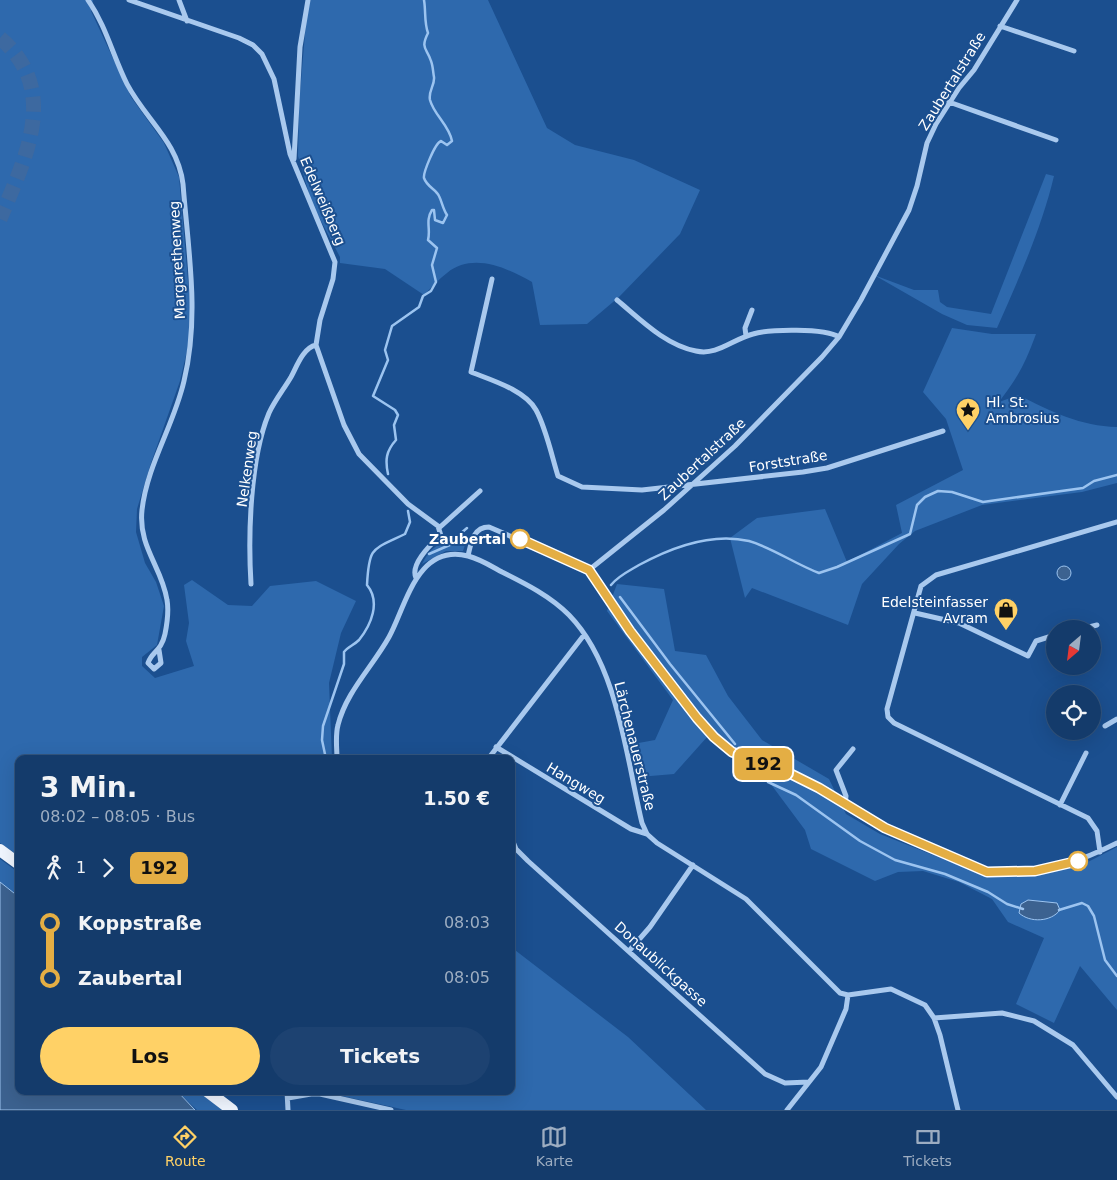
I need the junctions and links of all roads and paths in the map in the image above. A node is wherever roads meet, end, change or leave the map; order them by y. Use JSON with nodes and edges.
{"nodes":[{"id":1,"x":88,"y":0,"type":"edge"},
{"id":2,"x":129,"y":0,"type":"edge"},
{"id":3,"x":179,"y":0,"type":"edge"},
{"id":4,"x":308,"y":0,"type":"edge"},
{"id":5,"x":1017,"y":0,"type":"edge"},
{"id":6,"x":187,"y":21,"type":"junction"},
{"id":7,"x":1000,"y":26,"type":"junction"},
{"id":8,"x":1074,"y":51,"type":"dead end"},
{"id":9,"x":950,"y":102,"type":"junction"},
{"id":10,"x":1056,"y":140,"type":"dead end"},
{"id":11,"x":294,"y":159,"type":"junction"},
{"id":12,"x":492,"y":279,"type":"dead end"},
{"id":13,"x":617,"y":300,"type":"dead end"},
{"id":14,"x":752,"y":310,"type":"dead end"},
{"id":15,"x":746,"y":336,"type":"junction"},
{"id":16,"x":839,"y":336,"type":"junction"},
{"id":17,"x":316,"y":345,"type":"junction"},
{"id":18,"x":943,"y":431,"type":"dead end"},
{"id":19,"x":691,"y":486,"type":"junction"},
{"id":20,"x":480,"y":491,"type":"dead end"},
{"id":21,"x":1117,"y":522,"type":"edge"},
{"id":22,"x":439,"y":528,"type":"junction"},
{"id":23,"x":441,"y":536,"type":"junction"},
{"id":24,"x":472,"y":539,"type":"junction"},
{"id":25,"x":468,"y":556,"type":"junction"},
{"id":26,"x":589,"y":570,"type":"junction"},
{"id":27,"x":416,"y":578,"type":"junction"},
{"id":28,"x":252,"y":584,"type":"dead end"},
{"id":29,"x":915,"y":612,"type":"junction"},
{"id":30,"x":584,"y":635,"type":"junction"},
{"id":31,"x":1046,"y":638,"type":"edge"},
{"id":32,"x":159,"y":650,"type":"dead end"},
{"id":33,"x":1117,"y":718,"type":"edge"},
{"id":34,"x":1105,"y":726,"type":"dead end"},
{"id":35,"x":496,"y":748,"type":"junction"},
{"id":36,"x":853,"y":749,"type":"dead end"},
{"id":37,"x":1086,"y":753,"type":"dead end"},
{"id":38,"x":337,"y":755,"type":"edge"},
{"id":39,"x":491,"y":755,"type":"edge"},
{"id":40,"x":508,"y":755,"type":"edge"},
{"id":41,"x":515,"y":759,"type":"edge"},
{"id":42,"x":844,"y":805,"type":"junction"},
{"id":43,"x":1060,"y":805,"type":"junction"},
{"id":44,"x":648,"y":834,"type":"junction"},
{"id":45,"x":1117,"y":843,"type":"edge"},
{"id":46,"x":515,"y":847,"type":"edge"},
{"id":47,"x":0,"y":850,"type":"edge"},
{"id":48,"x":1100,"y":852,"type":"junction"},
{"id":49,"x":15,"y":861,"type":"edge"},
{"id":50,"x":693,"y":865,"type":"junction"},
{"id":51,"x":629,"y":951,"type":"junction"},
{"id":52,"x":848,"y":995,"type":"junction"},
{"id":53,"x":934,"y":1018,"type":"junction"},
{"id":54,"x":809,"y":1082,"type":"junction"},
{"id":55,"x":212,"y":1095,"type":"edge"},
{"id":56,"x":288,"y":1095,"type":"edge"},
{"id":57,"x":303,"y":1095,"type":"edge"},
{"id":58,"x":324,"y":1095,"type":"edge"},
{"id":59,"x":1117,"y":1097,"type":"edge"},
{"id":60,"x":288,"y":1098,"type":"junction"},
{"id":61,"x":232,"y":1110,"type":"edge"},
{"id":62,"x":288,"y":1110,"type":"edge"},
{"id":63,"x":391,"y":1110,"type":"edge"},
{"id":64,"x":787,"y":1110,"type":"edge"},
{"id":65,"x":958,"y":1110,"type":"edge"}],
"edges":[{"from":1,"to":32,"type":"street","name":"Margarethenweg"},
{"from":2,"to":6,"type":"street","name":"Edelweißberg"},
{"from":3,"to":6,"type":"street"},
{"from":4,"to":11,"type":"street"},
{"from":5,"to":7,"type":"street","name":"Zaubertalstraße"},
{"from":6,"to":11,"type":"street","name":"Edelweißberg"},
{"from":7,"to":8,"type":"street"},
{"from":7,"to":9,"type":"street","name":"Zaubertalstraße"},
{"from":9,"to":10,"type":"street"},
{"from":9,"to":16,"type":"street","name":"Zaubertalstraße"},
{"from":11,"to":17,"type":"street","name":"Edelweißberg"},
{"from":12,"to":19,"type":"street","name":"Forststraße"},
{"from":13,"to":15,"type":"street"},
{"from":14,"to":15,"type":"street"},
{"from":15,"to":16,"type":"street"},
{"from":16,"to":19,"type":"street","name":"Zaubertalstraße"},
{"from":17,"to":22,"type":"street","name":"Edelweißberg"},
{"from":17,"to":28,"type":"street","name":"Nelkenweg"},
{"from":18,"to":19,"type":"street","name":"Forststraße"},
{"from":19,"to":26,"type":"street","name":"Zaubertalstraße"},
{"from":20,"to":22,"type":"street"},
{"from":21,"to":29,"type":"street"},
{"from":22,"to":23,"type":"street"},
{"from":23,"to":24,"type":"street"},
{"from":23,"to":27,"type":"street"},
{"from":24,"to":25,"type":"street"},
{"from":24,"to":26,"type":"street"},
{"from":25,"to":27,"type":"street"},
{"from":25,"to":30,"type":"street","name":"Lärchenauerstraße"},
{"from":26,"to":42,"type":"street"},
{"from":27,"to":38,"type":"street"},
{"from":29,"to":31,"type":"street"},
{"from":29,"to":43,"type":"street"},
{"from":30,"to":35,"type":"street"},
{"from":30,"to":44,"type":"street","name":"Lärchenauerstraße"},
{"from":33,"to":34,"type":"street"},
{"from":35,"to":39,"type":"street"},
{"from":35,"to":40,"type":"street","name":"Hangweg"},
{"from":36,"to":42,"type":"street"},
{"from":37,"to":43,"type":"street"},
{"from":41,"to":44,"type":"street","name":"Hangweg"},
{"from":42,"to":48,"type":"street"},
{"from":43,"to":48,"type":"street"},
{"from":44,"to":50,"type":"street"},
{"from":45,"to":48,"type":"street"},
{"from":46,"to":51,"type":"street","name":"Donaublickgasse"},
{"from":47,"to":49,"type":"main road"},
{"from":50,"to":51,"type":"street"},
{"from":50,"to":52,"type":"street"},
{"from":51,"to":54,"type":"street","name":"Donaublickgasse"},
{"from":52,"to":53,"type":"street"},
{"from":52,"to":54,"type":"street"},
{"from":53,"to":59,"type":"street"},
{"from":53,"to":65,"type":"street"},
{"from":54,"to":64,"type":"street"},
{"from":55,"to":61,"type":"main road"},
{"from":56,"to":60,"type":"street"},
{"from":57,"to":60,"type":"street"},
{"from":58,"to":63,"type":"street"},
{"from":60,"to":62,"type":"street"}]}
